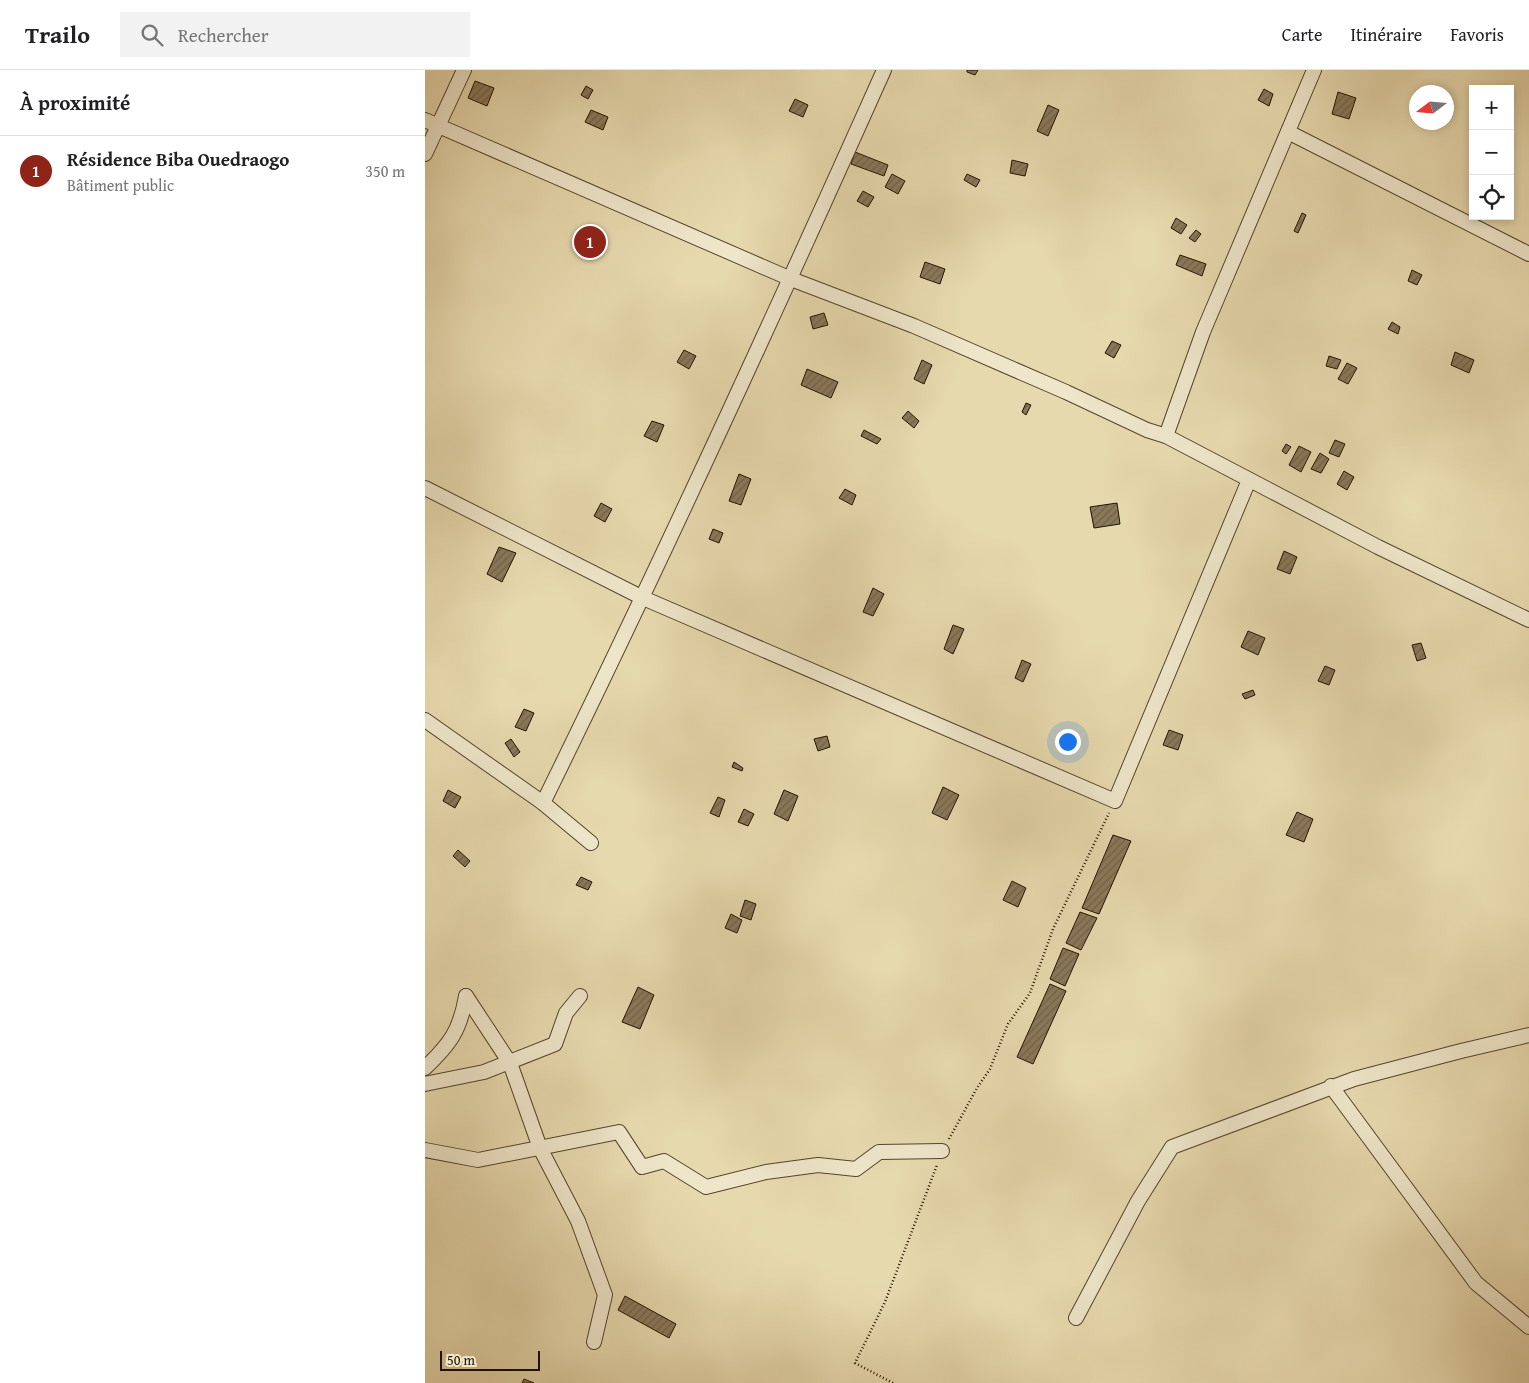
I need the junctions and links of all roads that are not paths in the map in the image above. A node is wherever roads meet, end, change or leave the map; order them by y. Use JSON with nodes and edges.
{"nodes":[{"id":1,"x":464,"y":70,"type":"edge"},
{"id":2,"x":884,"y":70,"type":"edge"},
{"id":3,"x":1314,"y":70,"type":"edge"},
{"id":4,"x":431,"y":123,"type":"edge"},
{"id":5,"x":1288,"y":132,"type":"junction"},
{"id":6,"x":425,"y":154,"type":"edge"},
{"id":7,"x":1529,"y":254,"type":"edge"},
{"id":8,"x":791,"y":279,"type":"junction"},
{"id":9,"x":1166,"y":436,"type":"junction"},
{"id":10,"x":1249,"y":480,"type":"junction"},
{"id":11,"x":425,"y":488,"type":"edge"},
{"id":12,"x":643,"y":598,"type":"junction"},
{"id":13,"x":1529,"y":620,"type":"edge"},
{"id":14,"x":425,"y":720,"type":"edge"},
{"id":15,"x":543,"y":803,"type":"junction"},
{"id":16,"x":591,"y":843,"type":"dead end"},
{"id":17,"x":580,"y":996,"type":"dead end"},
{"id":18,"x":1529,"y":1035,"type":"edge"},
{"id":19,"x":510,"y":1063,"type":"junction"},
{"id":20,"x":425,"y":1068,"type":"edge"},
{"id":21,"x":425,"y":1084,"type":"edge"},
{"id":22,"x":1331,"y":1086,"type":"junction"},
{"id":23,"x":540,"y":1148,"type":"junction"},
{"id":24,"x":425,"y":1150,"type":"edge"},
{"id":25,"x":942,"y":1151,"type":"road end"},
{"id":26,"x":1076,"y":1318,"type":"dead end"},
{"id":27,"x":1529,"y":1327,"type":"edge"},
{"id":28,"x":594,"y":1342,"type":"dead end"}],
"edges":[{"from":1,"to":4,"type":"street"},
{"from":2,"to":8,"type":"street"},
{"from":3,"to":5,"type":"street"},
{"from":4,"to":6,"type":"street"},
{"from":4,"to":8,"type":"street"},
{"from":5,"to":7,"type":"street"},
{"from":5,"to":9,"type":"street"},
{"from":8,"to":9,"type":"street"},
{"from":8,"to":12,"type":"street"},
{"from":9,"to":10,"type":"street"},
{"from":10,"to":12,"type":"street"},
{"from":10,"to":13,"type":"street"},
{"from":11,"to":12,"type":"street"},
{"from":12,"to":15,"type":"street"},
{"from":14,"to":15,"type":"street"},
{"from":15,"to":16,"type":"street"},
{"from":17,"to":19,"type":"street"},
{"from":18,"to":22,"type":"street"},
{"from":19,"to":20,"type":"street"},
{"from":19,"to":21,"type":"street"},
{"from":19,"to":23,"type":"street"},
{"from":22,"to":26,"type":"street"},
{"from":22,"to":27,"type":"street"},
{"from":23,"to":24,"type":"street"},
{"from":23,"to":25,"type":"street"},
{"from":23,"to":28,"type":"street"}]}
